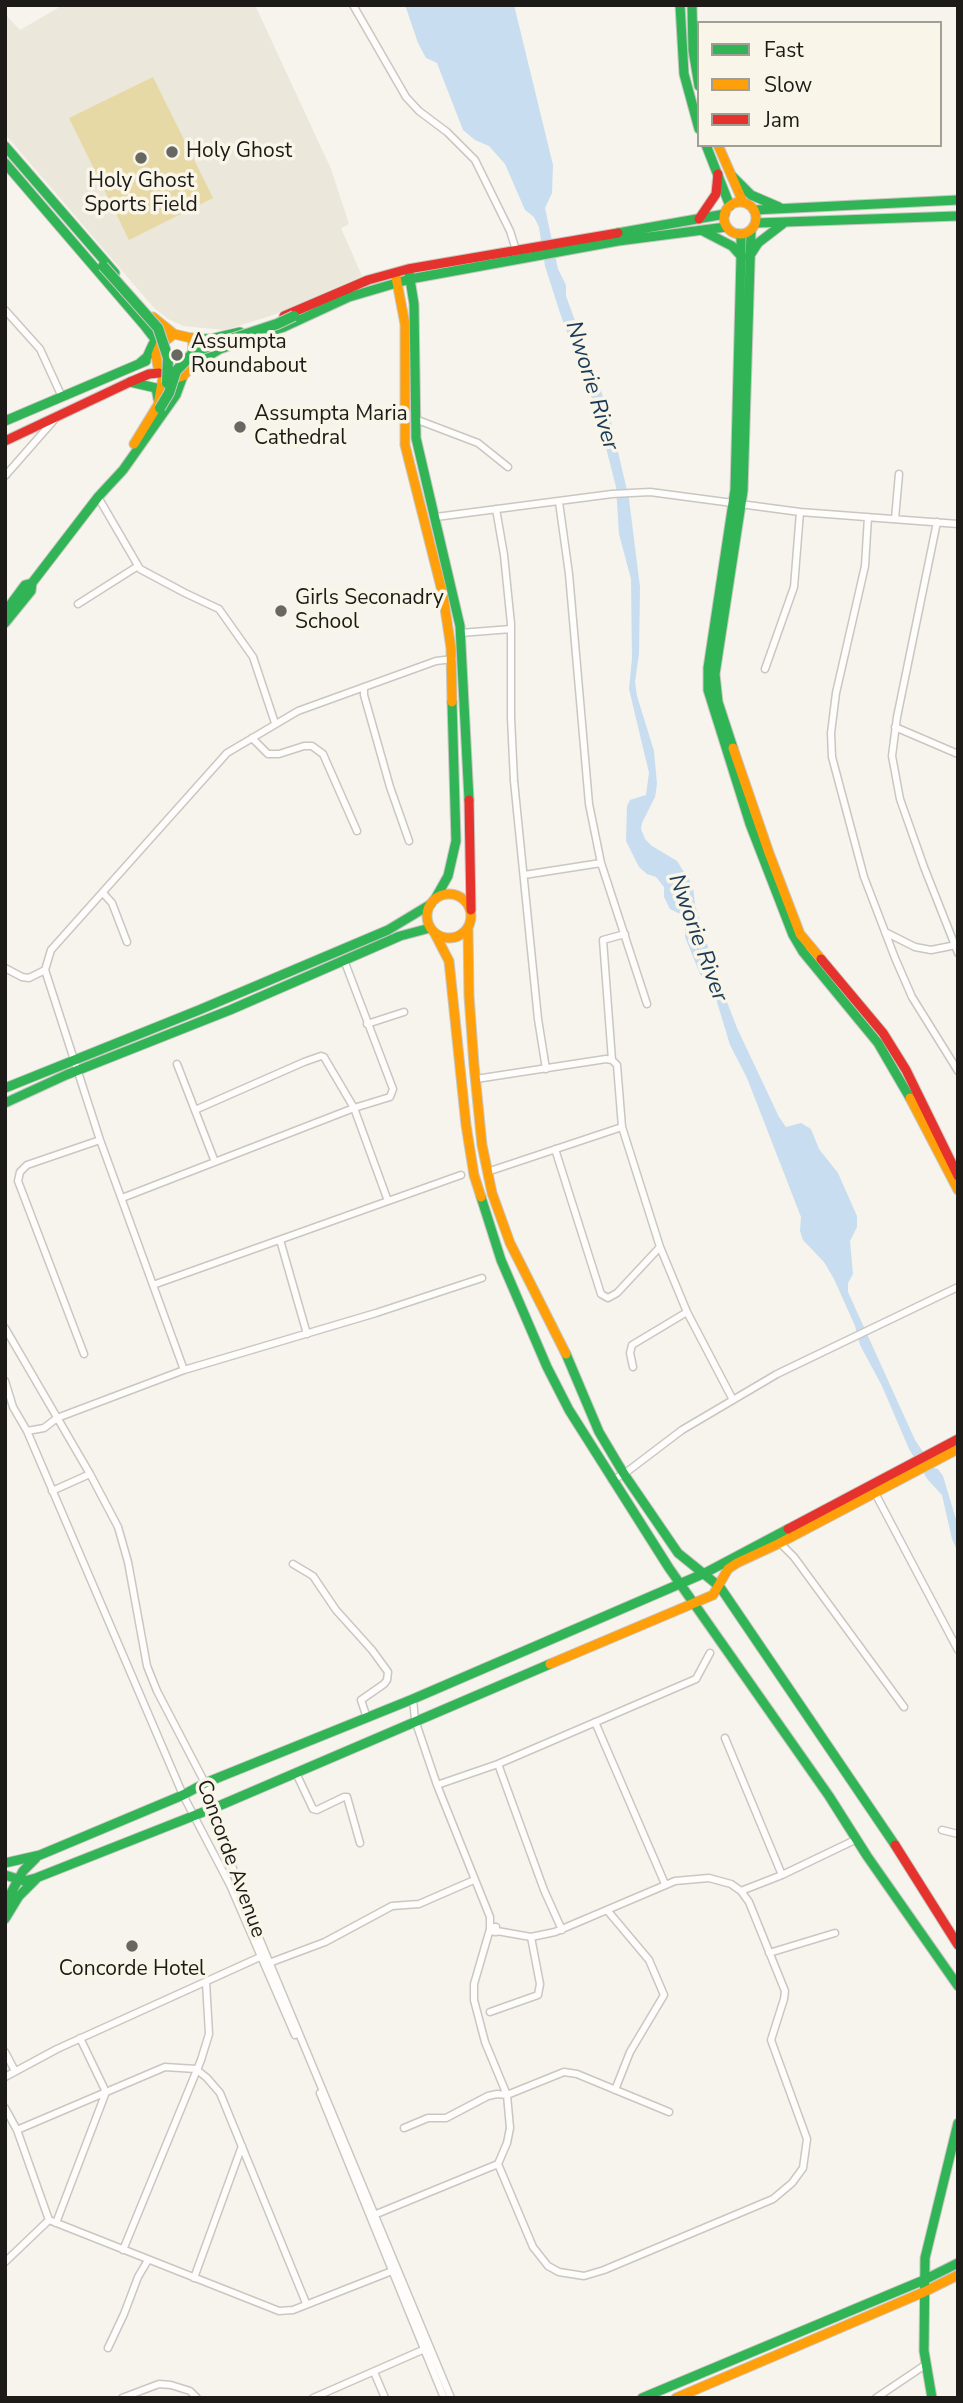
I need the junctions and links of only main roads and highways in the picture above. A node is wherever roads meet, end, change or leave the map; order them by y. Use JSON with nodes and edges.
{"nodes":[{"id":1,"x":680,"y":5,"type":"edge"},
{"id":2,"x":692,"y":5,"type":"edge"},
{"id":3,"x":697,"y":74,"type":"edge"},
{"id":4,"x":697,"y":124,"type":"edge"},
{"id":5,"x":5,"y":146,"type":"edge"},
{"id":6,"x":707,"y":147,"type":"edge"},
{"id":7,"x":719,"y":147,"type":"edge"},
{"id":8,"x":5,"y":163,"type":"edge"},
{"id":9,"x":718,"y":174,"type":"junction"},
{"id":10,"x":732,"y":177,"type":"junction"},
{"id":11,"x":958,"y":200,"type":"edge"},
{"id":12,"x":743,"y":202,"type":"junction"},
{"id":13,"x":836,"y":207,"type":"junction"},
{"id":14,"x":781,"y":209,"type":"junction"},
{"id":15,"x":727,"y":210,"type":"junction"},
{"id":16,"x":754,"y":210,"type":"junction"},
{"id":17,"x":958,"y":216,"type":"edge"},
{"id":18,"x":699,"y":219,"type":"junction"},
{"id":19,"x":837,"y":221,"type":"junction"},
{"id":20,"x":786,"y":222,"type":"junction"},
{"id":21,"x":59,"y":225,"type":"junction"},
{"id":22,"x":726,"y":227,"type":"junction"},
{"id":23,"x":753,"y":227,"type":"junction"},
{"id":24,"x":701,"y":230,"type":"junction"},
{"id":25,"x":738,"y":234,"type":"junction"},
{"id":26,"x":583,"y":244,"type":"junction"},
{"id":27,"x":745,"y":256,"type":"junction"},
{"id":28,"x":409,"y":274,"type":"junction"},
{"id":29,"x":396,"y":277,"type":"junction"},
{"id":30,"x":335,"y":294,"type":"junction"},
{"id":31,"x":147,"y":329,"type":"junction"},
{"id":32,"x":174,"y":334,"type":"junction"},
{"id":33,"x":191,"y":338,"type":"junction"},
{"id":34,"x":157,"y":352,"type":"junction"},
{"id":35,"x":140,"y":363,"type":"junction"},
{"id":36,"x":192,"y":366,"type":"junction"},
{"id":37,"x":161,"y":375,"type":"junction"},
{"id":38,"x":183,"y":376,"type":"junction"},
{"id":39,"x":130,"y":382,"type":"junction"},
{"id":40,"x":159,"y":405,"type":"junction"},
{"id":41,"x":410,"y":407,"type":"junction"},
{"id":42,"x":5,"y":421,"type":"edge"},
{"id":43,"x":5,"y":441,"type":"edge"},
{"id":44,"x":134,"y":444,"type":"junction"},
{"id":45,"x":110,"y":481,"type":"junction"},
{"id":46,"x":737,"y":505,"type":"junction"},
{"id":47,"x":15,"y":604,"type":"junction"},
{"id":48,"x":5,"y":612,"type":"edge"},
{"id":49,"x":5,"y":623,"type":"edge"},
{"id":50,"x":433,"y":901,"type":"junction"},
{"id":51,"x":471,"y":910,"type":"junction"},
{"id":52,"x":468,"y":928,"type":"junction"},
{"id":53,"x":432,"y":930,"type":"junction"},
{"id":54,"x":77,"y":1065,"type":"junction"},
{"id":55,"x":5,"y":1088,"type":"edge"},
{"id":56,"x":5,"y":1103,"type":"edge"},
{"id":57,"x":958,"y":1176,"type":"edge"},
{"id":58,"x":958,"y":1190,"type":"edge"},
{"id":59,"x":958,"y":1439,"type":"edge"},
{"id":60,"x":958,"y":1449,"type":"edge"},
{"id":61,"x":929,"y":1460,"type":"junction"},
{"id":62,"x":917,"y":1465,"type":"junction"},
{"id":63,"x":705,"y":1573,"type":"junction"},
{"id":64,"x":681,"y":1584,"type":"junction"},
{"id":65,"x":720,"y":1587,"type":"junction"},
{"id":66,"x":695,"y":1603,"type":"junction"},
{"id":67,"x":40,"y":1855,"type":"junction"},
{"id":68,"x":5,"y":1863,"type":"edge"},
{"id":69,"x":5,"y":1875,"type":"edge"},
{"id":70,"x":36,"y":1878,"type":"junction"},
{"id":71,"x":18,"y":1879,"type":"junction"},
{"id":72,"x":5,"y":1904,"type":"edge"},
{"id":73,"x":5,"y":1919,"type":"edge"},
{"id":74,"x":958,"y":1945,"type":"edge"},
{"id":75,"x":958,"y":1986,"type":"edge"},
{"id":76,"x":958,"y":2123,"type":"edge"},
{"id":77,"x":958,"y":2263,"type":"edge"},
{"id":78,"x":958,"y":2275,"type":"edge"},
{"id":79,"x":924,"y":2280,"type":"junction"},
{"id":80,"x":924,"y":2292,"type":"junction"},
{"id":81,"x":642,"y":2398,"type":"edge"},
{"id":82,"x":676,"y":2398,"type":"edge"},
{"id":83,"x":932,"y":2398,"type":"edge"}],
"edges":[{"from":1,"to":4,"type":"main road"},
{"from":2,"to":3,"type":"main road"},
{"from":5,"to":32,"type":"main road"},
{"from":6,"to":9,"type":"main road"},
{"from":7,"to":10,"type":"main road"},
{"from":8,"to":21,"type":"main road"},
{"from":9,"to":15,"type":"main road"},
{"from":9,"to":18,"type":"main road"},
{"from":10,"to":12,"type":"main road"},
{"from":10,"to":14,"type":"main road"},
{"from":11,"to":13,"type":"main road"},
{"from":12,"to":15,"type":"main road"},
{"from":12,"to":16,"type":"main road"},
{"from":13,"to":14,"type":"main road"},
{"from":13,"to":19,"type":"main road"},
{"from":14,"to":16,"type":"main road"},
{"from":15,"to":18,"type":"main road"},
{"from":15,"to":22,"type":"main road"},
{"from":16,"to":23,"type":"main road"},
{"from":17,"to":19,"type":"main road"},
{"from":18,"to":26,"type":"main road"},
{"from":19,"to":20,"type":"main road"},
{"from":20,"to":23,"type":"main road"},
{"from":20,"to":27,"type":"main road"},
{"from":21,"to":31,"type":"main road"},
{"from":21,"to":40,"type":"main road","bridge":true},
{"from":22,"to":24,"type":"main road"},
{"from":22,"to":25,"type":"main road"},
{"from":23,"to":25,"type":"main road"},
{"from":23,"to":27,"type":"main road"},
{"from":24,"to":26,"type":"main road"},
{"from":24,"to":27,"type":"main road"},
{"from":25,"to":27,"type":"main road"},
{"from":26,"to":28,"type":"main road"},
{"from":27,"to":46,"type":"main road"},
{"from":28,"to":29,"type":"main road"},
{"from":28,"to":41,"type":"main road"},
{"from":29,"to":30,"type":"main road"},
{"from":29,"to":36,"type":"main road"},
{"from":29,"to":41,"type":"main road"},
{"from":30,"to":33,"type":"main road"},
{"from":30,"to":40,"type":"main road","bridge":true},
{"from":31,"to":34,"type":"main road"},
{"from":31,"to":35,"type":"main road"},
{"from":32,"to":33,"type":"main road"},
{"from":32,"to":34,"type":"main road"},
{"from":33,"to":36,"type":"main road"},
{"from":34,"to":35,"type":"main road"},
{"from":34,"to":37,"type":"main road"},
{"from":35,"to":42,"type":"main road"},
{"from":36,"to":38,"type":"main road"},
{"from":37,"to":38,"type":"main road"},
{"from":37,"to":39,"type":"main road"},
{"from":37,"to":40,"type":"main road"},
{"from":38,"to":45,"type":"main road"},
{"from":39,"to":40,"type":"main road"},
{"from":39,"to":43,"type":"main road"},
{"from":40,"to":44,"type":"main road"},
{"from":40,"to":44,"type":"main road"},
{"from":41,"to":50,"type":"main road"},
{"from":41,"to":51,"type":"main road"},
{"from":44,"to":45,"type":"main road"},
{"from":45,"to":47,"type":"main road"},
{"from":46,"to":57,"type":"main road"},
{"from":46,"to":58,"type":"main road"},
{"from":47,"to":48,"type":"main road"},
{"from":47,"to":49,"type":"main road"},
{"from":50,"to":51,"type":"main road"},
{"from":50,"to":53,"type":"main road"},
{"from":50,"to":54,"type":"main road"},
{"from":51,"to":52,"type":"main road"},
{"from":52,"to":53,"type":"main road"},
{"from":52,"to":63,"type":"main road"},
{"from":53,"to":54,"type":"main road"},
{"from":53,"to":64,"type":"main road"},
{"from":54,"to":55,"type":"main road"},
{"from":54,"to":56,"type":"main road"},
{"from":59,"to":61,"type":"main road"},
{"from":60,"to":61,"type":"main road"},
{"from":61,"to":62,"type":"main road"},
{"from":62,"to":63,"type":"main road"},
{"from":62,"to":65,"type":"main road"},
{"from":63,"to":64,"type":"main road"},
{"from":63,"to":65,"type":"main road"},
{"from":64,"to":66,"type":"main road"},
{"from":64,"to":67,"type":"main road"},
{"from":65,"to":66,"type":"main road"},
{"from":65,"to":74,"type":"main road"},
{"from":66,"to":70,"type":"main road"},
{"from":66,"to":75,"type":"main road"},
{"from":67,"to":68,"type":"main road"},
{"from":67,"to":71,"type":"main road"},
{"from":69,"to":71,"type":"main road"},
{"from":70,"to":71,"type":"main road"},
{"from":70,"to":73,"type":"main road"},
{"from":71,"to":72,"type":"main road"},
{"from":76,"to":79,"type":"main road"},
{"from":77,"to":79,"type":"main road"},
{"from":78,"to":80,"type":"main road"},
{"from":79,"to":80,"type":"main road"},
{"from":79,"to":81,"type":"main road"},
{"from":80,"to":82,"type":"main road"},
{"from":80,"to":83,"type":"main road"}]}
